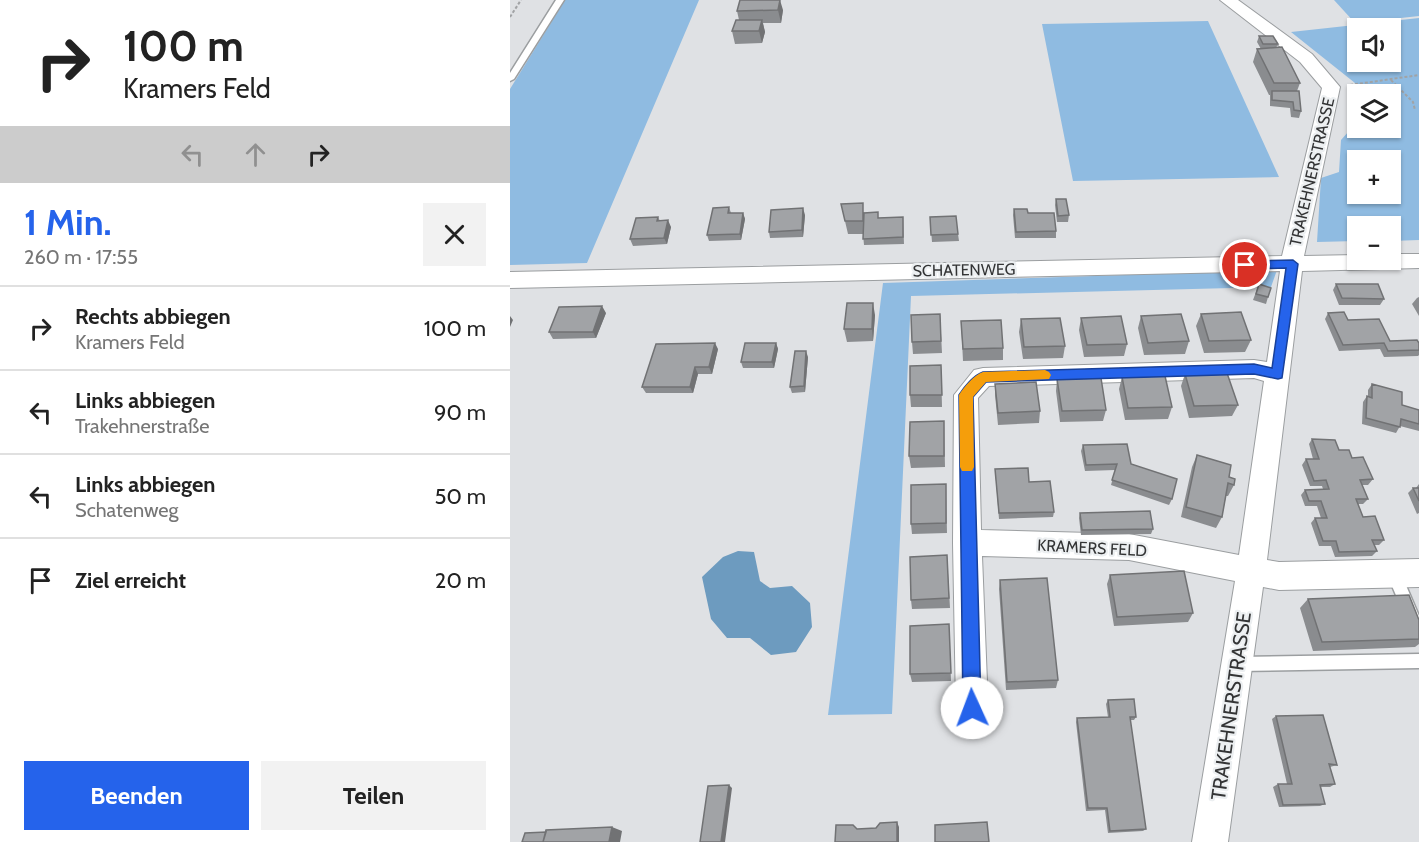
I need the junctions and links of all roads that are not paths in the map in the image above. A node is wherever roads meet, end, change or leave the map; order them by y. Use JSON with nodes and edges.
{"nodes":[{"id":1,"x":560,"y":0,"type":"edge"},
{"id":2,"x":1228,"y":0,"type":"edge"},
{"id":3,"x":510,"y":80,"type":"edge"},
{"id":4,"x":1419,"y":261,"type":"edge"},
{"id":5,"x":1293,"y":264,"type":"junction"},
{"id":6,"x":510,"y":280,"type":"edge"},
{"id":7,"x":1278,"y":374,"type":"junction"},
{"id":8,"x":967,"y":543,"type":"junction"},
{"id":9,"x":1251,"y":570,"type":"junction"},
{"id":10,"x":1407,"y":574,"type":"edge"},
{"id":11,"x":1419,"y":633,"type":"edge"},
{"id":12,"x":1419,"y":661,"type":"edge"},
{"id":13,"x":1237,"y":664,"type":"junction"},
{"id":14,"x":972,"y":708,"type":"dead end"},
{"id":15,"x":1210,"y":842,"type":"edge"}],
"edges":[{"from":1,"to":3,"type":"lane"},
{"from":2,"to":5,"type":"street","name":"TRAKEHNERSTRASSE"},
{"from":4,"to":5,"type":"street","name":"SCHATENWEG"},
{"from":5,"to":6,"type":"street","name":"SCHATENWEG"},
{"from":5,"to":7,"type":"street","name":"TRAKEHNERSTRASSE"},
{"from":7,"to":8,"type":"street"},
{"from":7,"to":9,"type":"street","name":"TRAKEHNERSTRASSE"},
{"from":8,"to":9,"type":"street","name":"KRAMERS FELD"},
{"from":8,"to":14,"type":"street"},
{"from":9,"to":10,"type":"street"},
{"from":9,"to":13,"type":"street","name":"TRAKEHNERSTRASSE"},
{"from":10,"to":11,"type":"lane"},
{"from":12,"to":13,"type":"lane"},
{"from":13,"to":15,"type":"street","name":"TRAKEHNERSTRASSE"}]}
